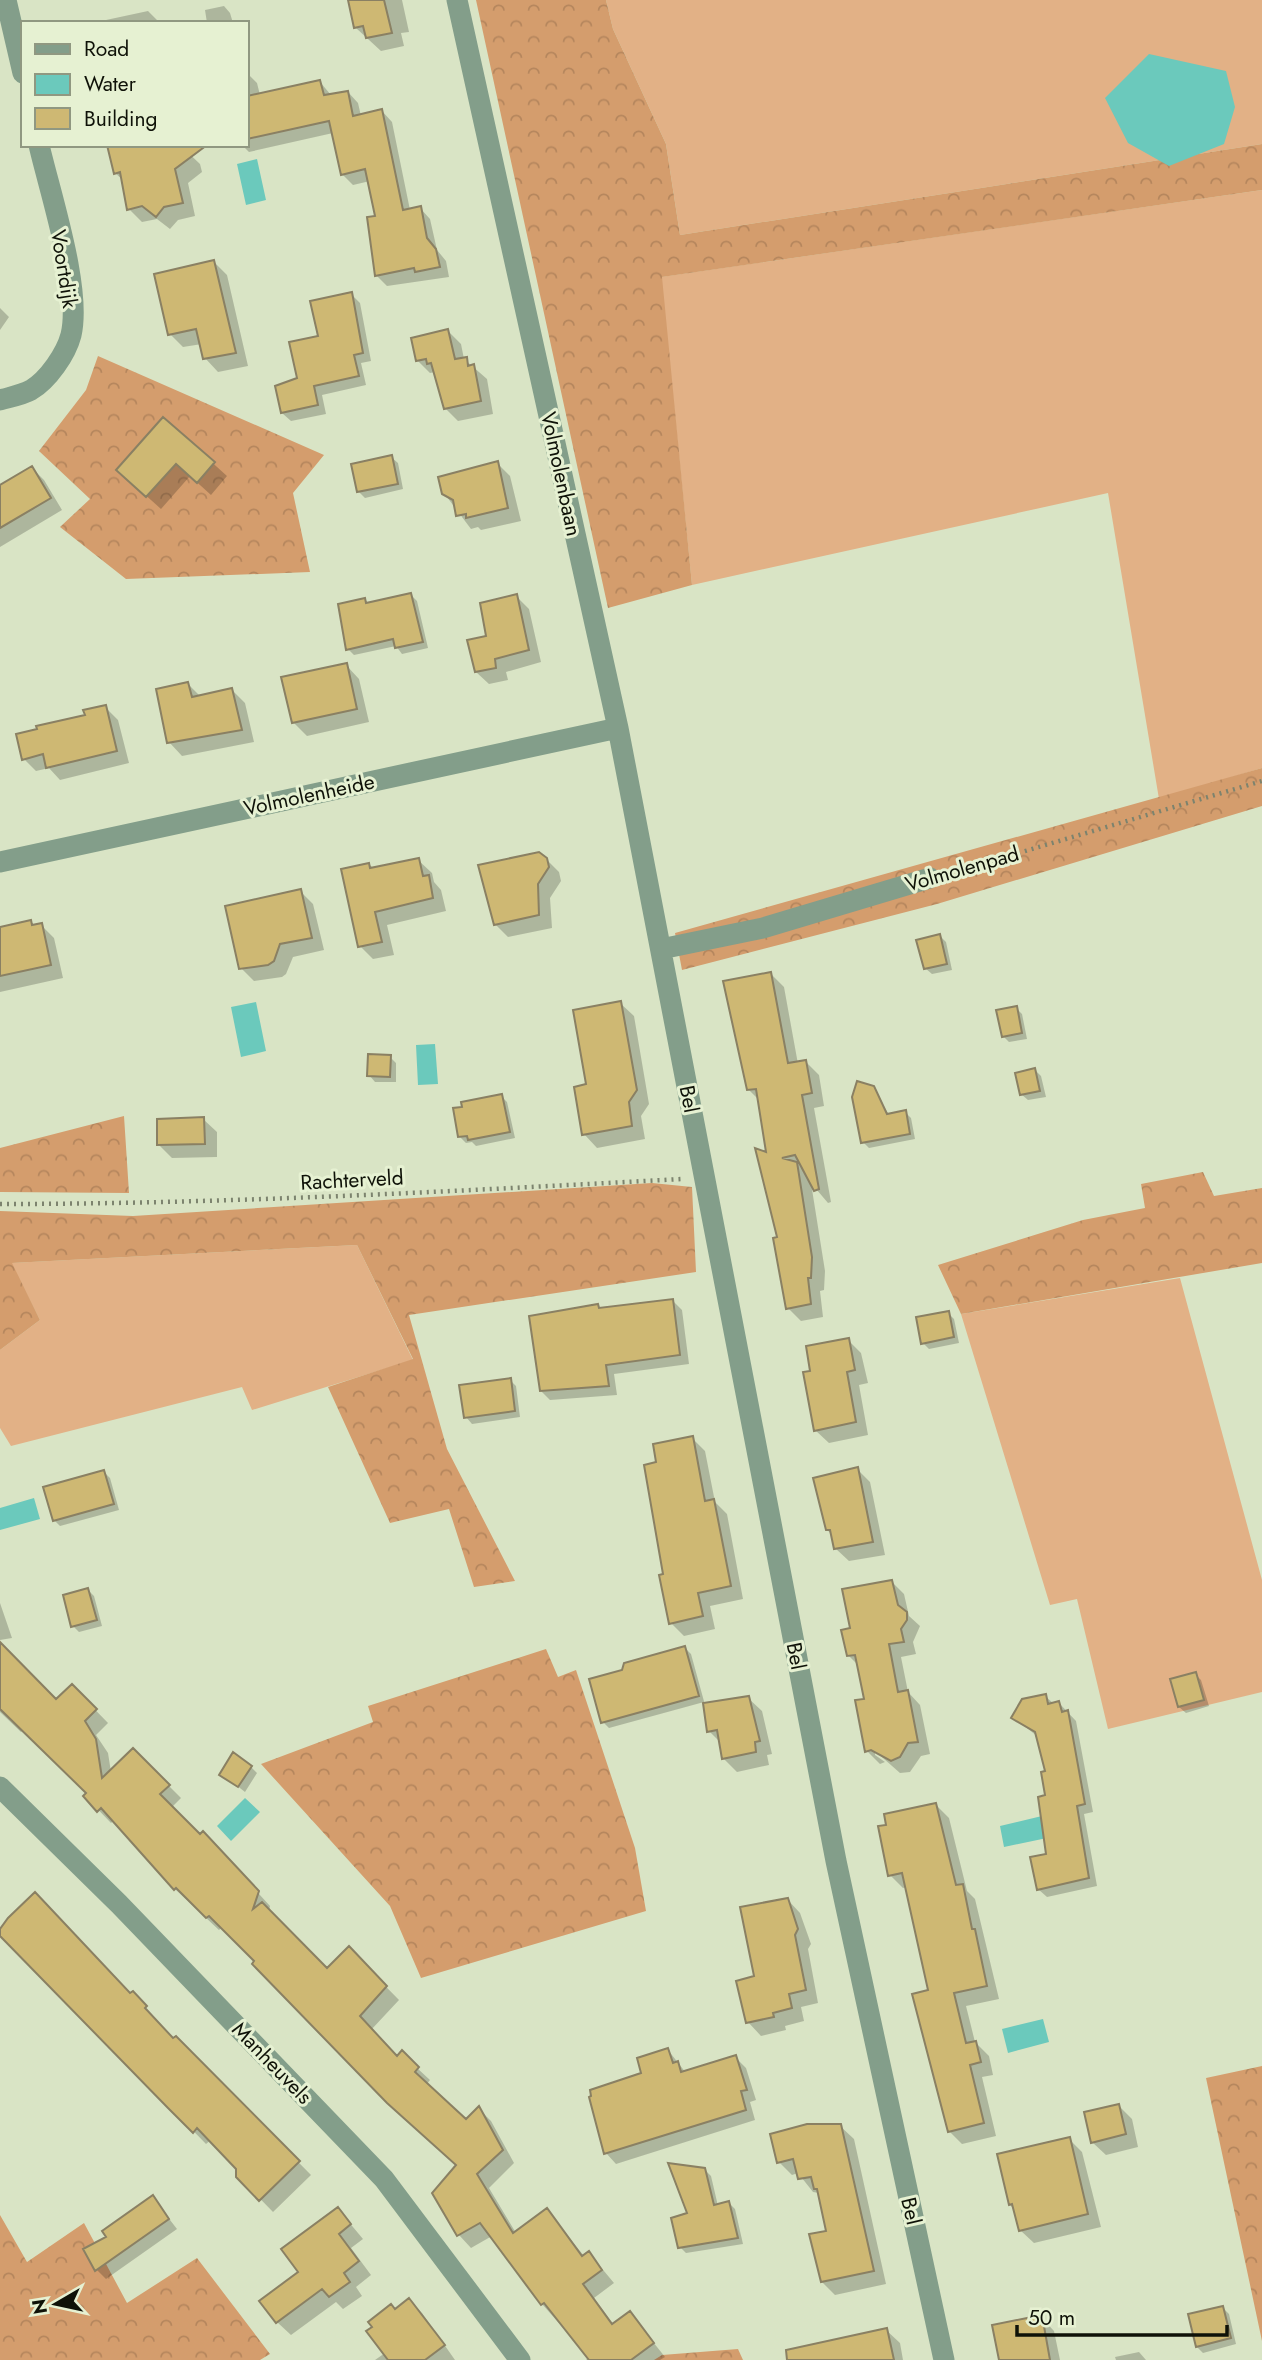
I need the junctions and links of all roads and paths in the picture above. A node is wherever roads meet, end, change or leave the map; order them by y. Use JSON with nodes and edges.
{"nodes":[{"id":1,"x":6,"y":0,"type":"edge"},
{"id":2,"x":457,"y":0,"type":"edge"},
{"id":3,"x":21,"y":64,"type":"edge"},
{"id":4,"x":39,"y":147,"type":"edge"},
{"id":5,"x":0,"y":400,"type":"edge"},
{"id":6,"x":618,"y":728,"type":"junction"},
{"id":7,"x":1262,"y":781,"type":"edge"},
{"id":8,"x":0,"y":862,"type":"edge"},
{"id":9,"x":930,"y":878,"type":"joint"},
{"id":10,"x":661,"y":949,"type":"junction"},
{"id":11,"x":704,"y":1178,"type":"junction"},
{"id":12,"x":0,"y":1203,"type":"edge"},
{"id":13,"x":0,"y":1787,"type":"edge"},
{"id":14,"x":520,"y":2360,"type":"edge"},
{"id":15,"x":944,"y":2360,"type":"edge"}],
"edges":[{"from":1,"to":3,"type":"street"},
{"from":2,"to":6,"type":"street","name":"Volmolenbaan"},
{"from":4,"to":5,"type":"street","name":"Voortdijk"},
{"from":6,"to":8,"type":"street","name":"Volmolenheide"},
{"from":6,"to":10,"type":"street","name":"Volmolenbaan"},
{"from":7,"to":9,"type":"path","name":"Volmolenpad"},
{"from":9,"to":10,"type":"street","name":"Volmolenpad"},
{"from":10,"to":11,"type":"street","name":"Bel"},
{"from":11,"to":12,"type":"path","name":"Rachterveld"},
{"from":11,"to":15,"type":"street","name":"Bel"},
{"from":13,"to":14,"type":"street","name":"Manheuvels"}]}
